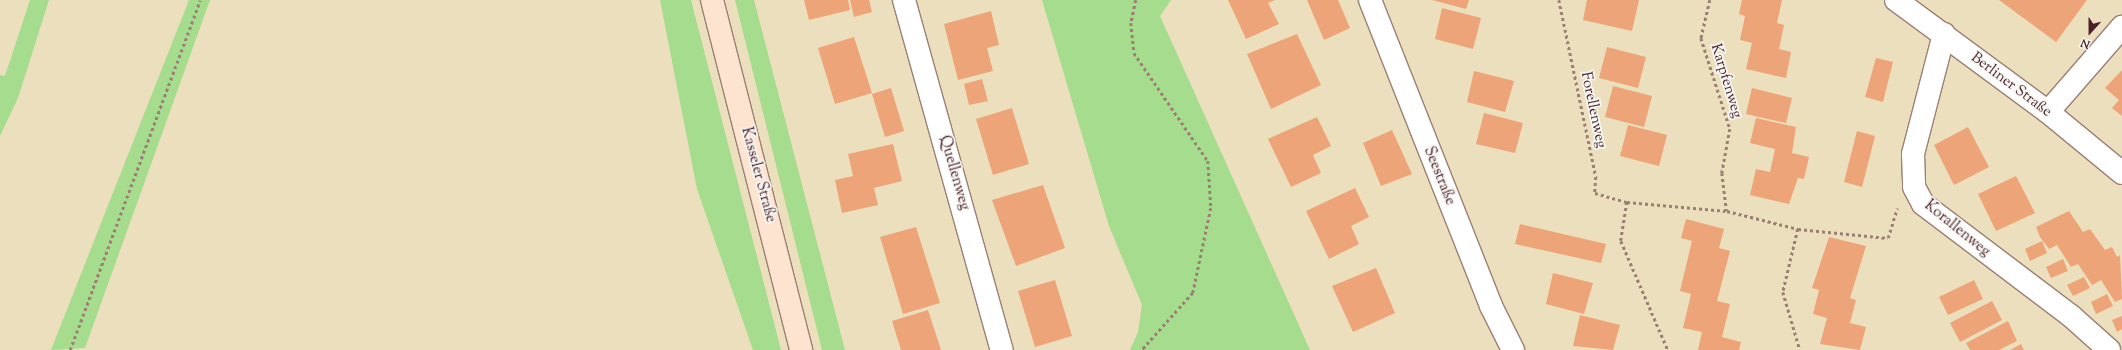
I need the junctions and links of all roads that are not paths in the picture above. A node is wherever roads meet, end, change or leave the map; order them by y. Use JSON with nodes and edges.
{"nodes":[{"id":1,"x":712,"y":0,"type":"edge"},
{"id":2,"x":904,"y":0,"type":"edge"},
{"id":3,"x":1370,"y":0,"type":"edge"},
{"id":4,"x":1896,"y":0,"type":"edge"},
{"id":5,"x":2122,"y":27,"type":"edge"},
{"id":6,"x":1944,"y":34,"type":"junction"},
{"id":7,"x":2048,"y":112,"type":"junction"},
{"id":8,"x":2122,"y":173,"type":"edge"},
{"id":9,"x":1004,"y":349,"type":"edge"},
{"id":10,"x":801,"y":350,"type":"edge"},
{"id":11,"x":1513,"y":350,"type":"edge"},
{"id":12,"x":2109,"y":350,"type":"edge"}],
"edges":[{"from":1,"to":10,"type":"main road","name":"Kasseler Straße"},
{"from":2,"to":9,"type":"street","name":"Quellenweg"},
{"from":3,"to":11,"type":"street","name":"Seestraße"},
{"from":4,"to":6,"type":"street","name":"Berliner Straße"},
{"from":5,"to":7,"type":"street"},
{"from":6,"to":7,"type":"street","name":"Berliner Straße"},
{"from":6,"to":12,"type":"street","name":"Korallenweg"},
{"from":7,"to":8,"type":"street","name":"Berliner Straße"}]}
